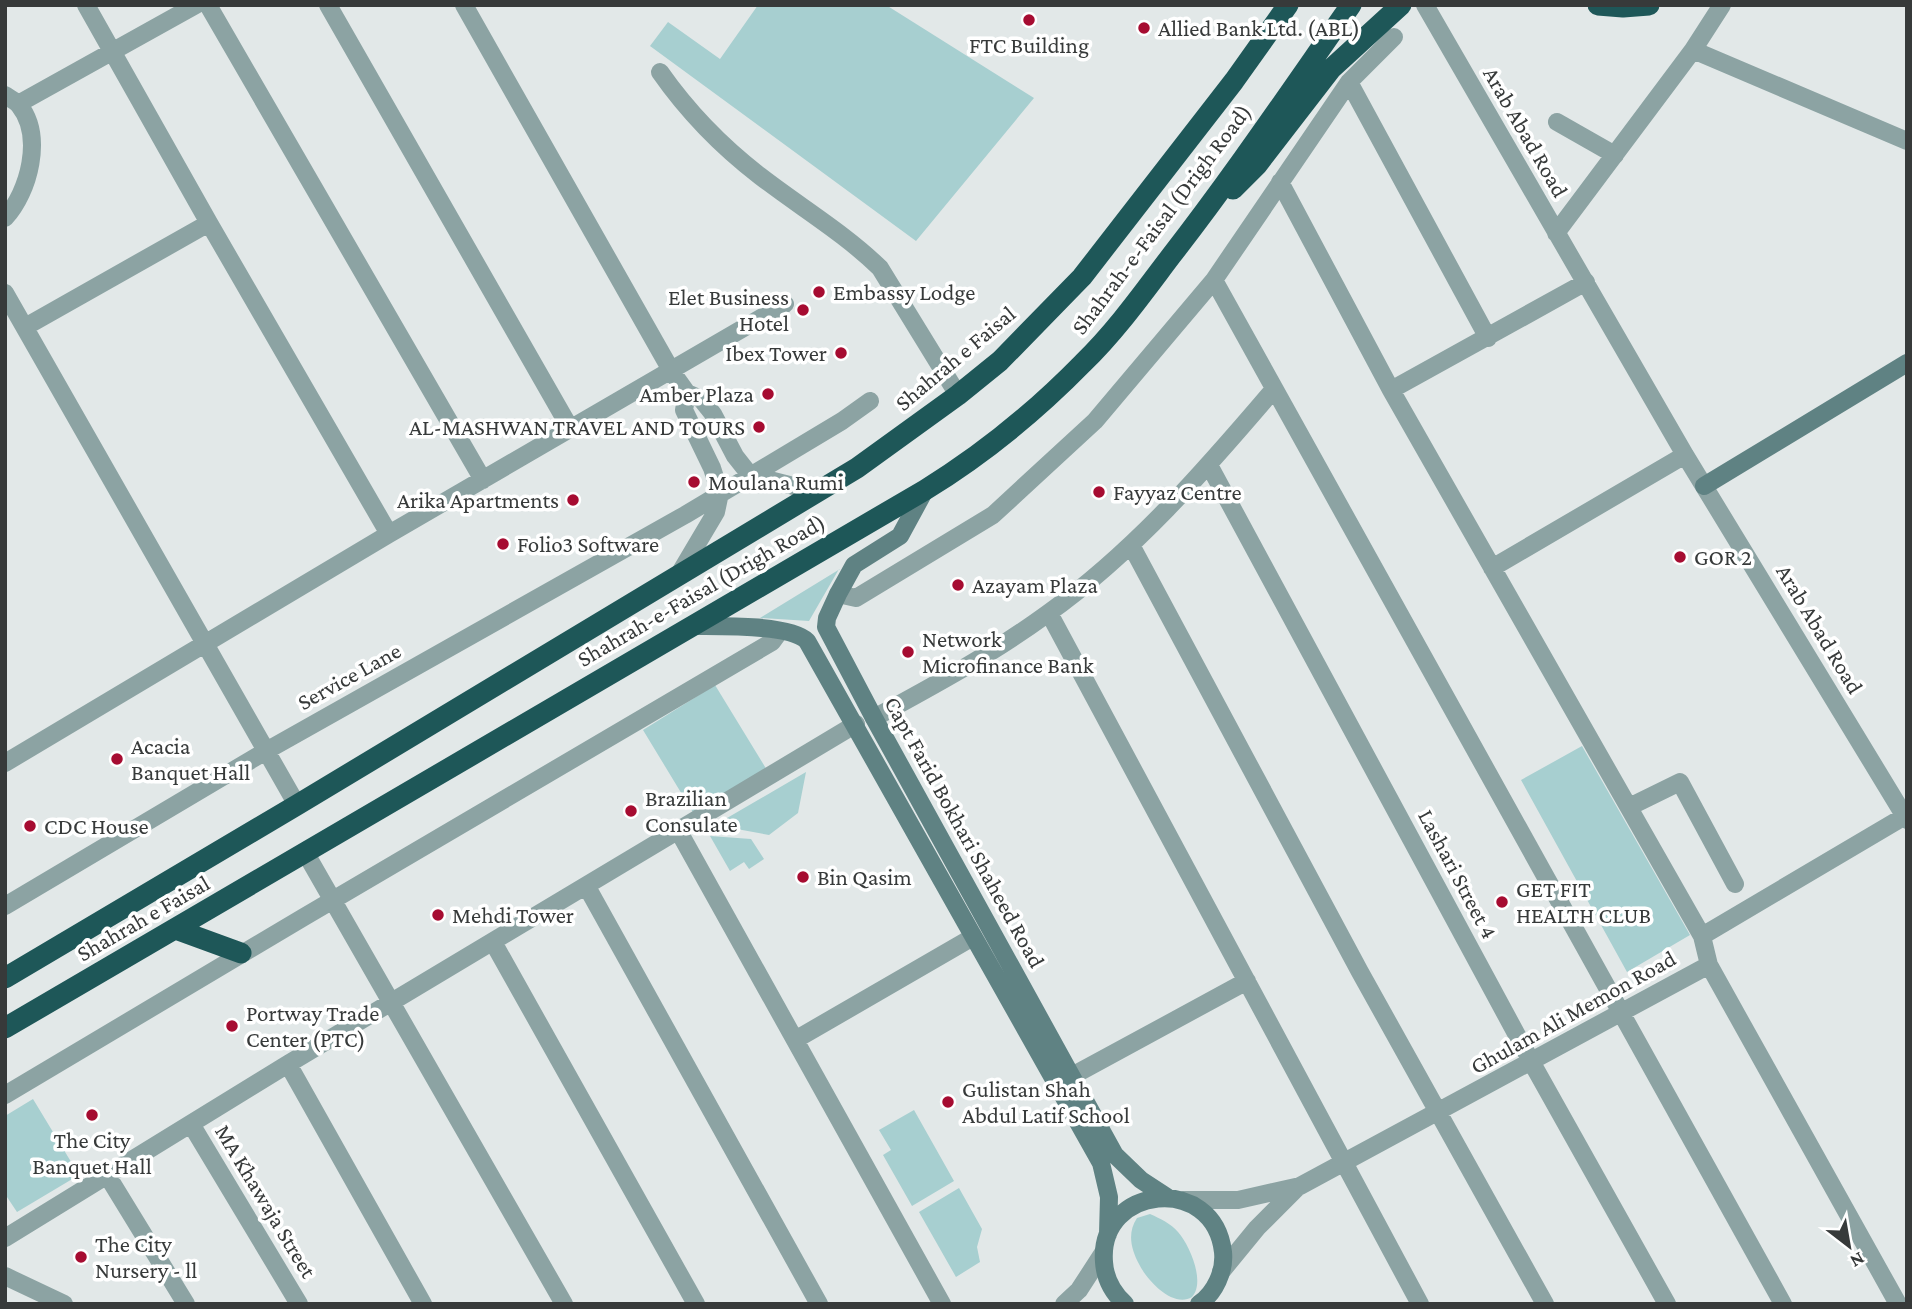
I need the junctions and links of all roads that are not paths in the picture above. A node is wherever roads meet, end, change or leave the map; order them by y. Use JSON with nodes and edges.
{"nodes":[{"id":1,"x":86,"y":5,"type":"edge"},
{"id":2,"x":196,"y":5,"type":"edge"},
{"id":3,"x":208,"y":5,"type":"edge"},
{"id":4,"x":328,"y":5,"type":"edge"},
{"id":5,"x":464,"y":5,"type":"edge"},
{"id":6,"x":1288,"y":5,"type":"edge"},
{"id":7,"x":1351,"y":5,"type":"edge"},
{"id":8,"x":1401,"y":5,"type":"edge"},
{"id":9,"x":1425,"y":5,"type":"edge"},
{"id":10,"x":1598,"y":5,"type":"edge"},
{"id":11,"x":1649,"y":5,"type":"edge"},
{"id":12,"x":1722,"y":5,"type":"edge"},
{"id":13,"x":1394,"y":37,"type":"dead end"},
{"id":14,"x":1693,"y":50,"type":"junction"},
{"id":15,"x":112,"y":52,"type":"junction"},
{"id":16,"x":660,"y":72,"type":"dead end"},
{"id":17,"x":1234,"y":81,"type":"joint"},
{"id":18,"x":1349,"y":82,"type":"junction"},
{"id":19,"x":12,"y":100,"type":"edge"},
{"id":20,"x":1558,"y":122,"type":"dead end"},
{"id":21,"x":1907,"y":141,"type":"edge"},
{"id":22,"x":1615,"y":155,"type":"junction"},
{"id":23,"x":1280,"y":182,"type":"junction"},
{"id":24,"x":5,"y":218,"type":"edge"},
{"id":25,"x":209,"y":223,"type":"junction"},
{"id":26,"x":1196,"y":224,"type":"junction"},
{"id":27,"x":1556,"y":233,"type":"junction"},
{"id":28,"x":1214,"y":280,"type":"junction"},
{"id":29,"x":1586,"y":282,"type":"junction"},
{"id":30,"x":5,"y":293,"type":"edge"},
{"id":31,"x":785,"y":304,"type":"dead end"},
{"id":32,"x":25,"y":327,"type":"junction"},
{"id":33,"x":1488,"y":338,"type":"junction"},
{"id":34,"x":1907,"y":363,"type":"edge"},
{"id":35,"x":671,"y":372,"type":"junction"},
{"id":36,"x":1274,"y":389,"type":"junction"},
{"id":37,"x":1391,"y":390,"type":"junction"},
{"id":38,"x":687,"y":393,"type":"junction"},
{"id":39,"x":958,"y":395,"type":"junction"},
{"id":40,"x":870,"y":401,"type":"dead end"},
{"id":41,"x":570,"y":428,"type":"junction"},
{"id":42,"x":1685,"y":455,"type":"junction"},
{"id":43,"x":1209,"y":465,"type":"junction"},
{"id":44,"x":751,"y":475,"type":"junction"},
{"id":45,"x":483,"y":480,"type":"junction"},
{"id":46,"x":1704,"y":486,"type":"junction"},
{"id":47,"x":925,"y":490,"type":"junction"},
{"id":48,"x":817,"y":492,"type":"junction"},
{"id":49,"x":720,"y":493,"type":"junction"},
{"id":50,"x":390,"y":534,"type":"junction"},
{"id":51,"x":1131,"y":545,"type":"junction"},
{"id":52,"x":1492,"y":568,"type":"junction"},
{"id":53,"x":678,"y":576,"type":"junction"},
{"id":54,"x":838,"y":594,"type":"junction"},
{"id":55,"x":1049,"y":613,"type":"junction"},
{"id":56,"x":691,"y":626,"type":"junction"},
{"id":57,"x":780,"y":631,"type":"junction"},
{"id":58,"x":206,"y":644,"type":"junction"},
{"id":59,"x":874,"y":718,"type":"junction"},
{"id":60,"x":856,"y":724,"type":"junction"},
{"id":61,"x":266,"y":751,"type":"junction"},
{"id":62,"x":7,"y":758,"type":"edge"},
{"id":63,"x":298,"y":805,"type":"junction"},
{"id":64,"x":1629,"y":807,"type":"junction"},
{"id":65,"x":1906,"y":818,"type":"edge"},
{"id":66,"x":678,"y":830,"type":"junction"},
{"id":67,"x":305,"y":852,"type":"junction"},
{"id":68,"x":1735,"y":884,"type":"dead end"},
{"id":69,"x":587,"y":887,"type":"junction"},
{"id":70,"x":333,"y":900,"type":"junction"},
{"id":71,"x":5,"y":906,"type":"edge"},
{"id":72,"x":178,"y":929,"type":"junction"},
{"id":73,"x":1702,"y":936,"type":"junction"},
{"id":74,"x":974,"y":937,"type":"junction"},
{"id":75,"x":493,"y":942,"type":"junction"},
{"id":76,"x":241,"y":953,"type":"junction"},
{"id":77,"x":1709,"y":965,"type":"junction"},
{"id":78,"x":5,"y":978,"type":"edge"},
{"id":79,"x":1247,"y":981,"type":"junction"},
{"id":80,"x":391,"y":1003,"type":"junction"},
{"id":81,"x":1621,"y":1014,"type":"junction"},
{"id":82,"x":6,"y":1028,"type":"edge"},
{"id":83,"x":795,"y":1040,"type":"junction"},
{"id":84,"x":1532,"y":1063,"type":"junction"},
{"id":85,"x":288,"y":1064,"type":"junction"},
{"id":86,"x":1072,"y":1076,"type":"junction"},
{"id":87,"x":5,"y":1094,"type":"edge"},
{"id":88,"x":1438,"y":1114,"type":"junction"},
{"id":89,"x":191,"y":1124,"type":"junction"},
{"id":90,"x":1345,"y":1162,"type":"junction"},
{"id":91,"x":107,"y":1175,"type":"junction"},
{"id":92,"x":1300,"y":1186,"type":"junction"},
{"id":93,"x":1175,"y":1199,"type":"junction"},
{"id":94,"x":1108,"y":1234,"type":"junction"},
{"id":95,"x":5,"y":1238,"type":"edge"},
{"id":96,"x":1103,"y":1252,"type":"junction"},
{"id":97,"x":5,"y":1276,"type":"edge"},
{"id":98,"x":1219,"y":1278,"type":"junction"},
{"id":99,"x":64,"y":1304,"type":"edge"},
{"id":100,"x":186,"y":1304,"type":"edge"},
{"id":101,"x":299,"y":1304,"type":"edge"},
{"id":102,"x":423,"y":1304,"type":"edge"},
{"id":103,"x":564,"y":1304,"type":"edge"},
{"id":104,"x":696,"y":1304,"type":"edge"},
{"id":105,"x":819,"y":1304,"type":"edge"},
{"id":106,"x":942,"y":1304,"type":"edge"},
{"id":107,"x":1064,"y":1304,"type":"edge"},
{"id":108,"x":1125,"y":1304,"type":"edge"},
{"id":109,"x":1199,"y":1304,"type":"edge"},
{"id":110,"x":1219,"y":1304,"type":"edge"},
{"id":111,"x":1420,"y":1304,"type":"edge"},
{"id":112,"x":1545,"y":1304,"type":"edge"},
{"id":113,"x":1667,"y":1304,"type":"edge"},
{"id":114,"x":1783,"y":1304,"type":"edge"},
{"id":115,"x":1898,"y":1304,"type":"edge"}],
"edges":[{"from":1,"to":15,"type":"street"},
{"from":2,"to":15,"type":"street"},
{"from":3,"to":45,"type":"street"},
{"from":4,"to":41,"type":"street"},
{"from":5,"to":35,"type":"street"},
{"from":6,"to":17,"type":"highway","name":"Shahrah-e-Faisal (Drigh Road)"},
{"from":7,"to":26,"type":"highway","name":"Shahrah-e-Faisal (Drigh Road)"},
{"from":8,"to":26,"type":"highway"},
{"from":9,"to":27,"type":"street","name":"Arab Abad Road"},
{"from":10,"to":11,"type":"highway"},
{"from":12,"to":14,"type":"street"},
{"from":13,"to":18,"type":"street"},
{"from":14,"to":21,"type":"street"},
{"from":14,"to":22,"type":"street"},
{"from":15,"to":19,"type":"street"},
{"from":15,"to":25,"type":"street"},
{"from":16,"to":39,"type":"street"},
{"from":17,"to":39,"type":"highway","name":"Shahrah e Faisal"},
{"from":18,"to":23,"type":"street"},
{"from":18,"to":33,"type":"street"},
{"from":19,"to":24,"type":"street"},
{"from":20,"to":22,"type":"street"},
{"from":22,"to":27,"type":"street"},
{"from":23,"to":28,"type":"street"},
{"from":23,"to":37,"type":"street","name":"Ghulam Ali Memon Road"},
{"from":25,"to":32,"type":"street"},
{"from":25,"to":50,"type":"street"},
{"from":26,"to":47,"type":"highway","name":"Shahrah-e-Faisal (Drigh Road)"},
{"from":27,"to":29,"type":"street","name":"Arab Abad Road"},
{"from":28,"to":36,"type":"street"},
{"from":28,"to":54,"type":"street"},
{"from":29,"to":33,"type":"street"},
{"from":29,"to":42,"type":"street","name":"Arab Abad Road"},
{"from":30,"to":32,"type":"street"},
{"from":31,"to":35,"type":"street"},
{"from":32,"to":58,"type":"street"},
{"from":33,"to":37,"type":"street"},
{"from":34,"to":46,"type":"street"},
{"from":35,"to":38,"type":"street"},
{"from":35,"to":41,"type":"street"},
{"from":36,"to":43,"type":"street"},
{"from":36,"to":81,"type":"street"},
{"from":37,"to":52,"type":"street","name":"Ghulam Ali Memon Road"},
{"from":38,"to":44,"type":"street"},
{"from":38,"to":49,"type":"street"},
{"from":39,"to":48,"type":"highway","name":"Shahrah e Faisal"},
{"from":40,"to":44,"type":"street","name":"Service Lane"},
{"from":41,"to":45,"type":"street"},
{"from":42,"to":46,"type":"street","name":"Arab Abad Road"},
{"from":42,"to":52,"type":"street"},
{"from":43,"to":51,"type":"street"},
{"from":43,"to":84,"type":"street","name":"Lashari Street 4"},
{"from":44,"to":48,"type":"street"},
{"from":44,"to":49,"type":"street","name":"Service Lane"},
{"from":45,"to":50,"type":"street"},
{"from":46,"to":65,"type":"street","name":"Arab Abad Road"},
{"from":47,"to":54,"type":"street","name":"Capt Farid Bokhari Shaheed Road"},
{"from":47,"to":56,"type":"highway","name":"Shahrah-e-Faisal (Drigh Road)"},
{"from":48,"to":53,"type":"highway","name":"Shahrah e Faisal"},
{"from":49,"to":53,"type":"street"},
{"from":49,"to":61,"type":"street","name":"Service Lane"},
{"from":50,"to":58,"type":"street"},
{"from":51,"to":55,"type":"street"},
{"from":51,"to":88,"type":"street"},
{"from":52,"to":64,"type":"street","name":"Ghulam Ali Memon Road"},
{"from":53,"to":63,"type":"highway","name":"Shahrah-e-Faisal (Drigh Road)"},
{"from":54,"to":59,"type":"street","name":"Capt Farid Bokhari Shaheed Road"},
{"from":55,"to":59,"type":"street"},
{"from":55,"to":79,"type":"street"},
{"from":56,"to":57,"type":"street","name":"Capt Farid Bokhari Shaheed Road"},
{"from":56,"to":67,"type":"highway","name":"Shahrah-e-Faisal (Drigh Road)"},
{"from":57,"to":60,"type":"street","name":"Capt Farid Bokhari Shaheed Road"},
{"from":57,"to":70,"type":"street"},
{"from":58,"to":61,"type":"street"},
{"from":58,"to":62,"type":"street"},
{"from":59,"to":86,"type":"street","name":"Capt Farid Bokhari Shaheed Road"},
{"from":60,"to":66,"type":"street"},
{"from":60,"to":74,"type":"street","name":"Capt Farid Bokhari Shaheed Road"},
{"from":61,"to":63,"type":"street"},
{"from":61,"to":71,"type":"street","name":"Service Lane"},
{"from":63,"to":78,"type":"highway","name":"Shahrah-e-Faisal (Drigh Road)"},
{"from":64,"to":68,"type":"street"},
{"from":64,"to":73,"type":"street","name":"Ghulam Ali Memon Road"},
{"from":65,"to":73,"type":"street"},
{"from":66,"to":69,"type":"street"},
{"from":66,"to":83,"type":"street"},
{"from":67,"to":70,"type":"street"},
{"from":67,"to":72,"type":"highway","name":"Shahrah e Faisal"},
{"from":69,"to":75,"type":"street"},
{"from":69,"to":105,"type":"street"},
{"from":70,"to":76,"type":"street"},
{"from":70,"to":80,"type":"street"},
{"from":72,"to":76,"type":"highway"},
{"from":72,"to":82,"type":"highway","name":"Shahrah e Faisal"},
{"from":73,"to":77,"type":"street","name":"Ghulam Ali Memon Road"},
{"from":74,"to":83,"type":"street"},
{"from":74,"to":94,"type":"street","name":"Capt Farid Bokhari Shaheed Road"},
{"from":75,"to":80,"type":"street"},
{"from":75,"to":104,"type":"street"},
{"from":76,"to":87,"type":"street"},
{"from":77,"to":81,"type":"street","name":"Ghulam Ali Memon Road"},
{"from":77,"to":115,"type":"street"},
{"from":79,"to":86,"type":"street"},
{"from":79,"to":90,"type":"street"},
{"from":80,"to":85,"type":"street"},
{"from":80,"to":103,"type":"street"},
{"from":81,"to":84,"type":"street","name":"Ghulam Ali Memon Road"},
{"from":81,"to":114,"type":"street"},
{"from":83,"to":106,"type":"street"},
{"from":84,"to":88,"type":"street","name":"Ghulam Ali Memon Road"},
{"from":84,"to":113,"type":"street","name":"Lashari Street 4"},
{"from":85,"to":89,"type":"street"},
{"from":85,"to":102,"type":"street"},
{"from":86,"to":93,"type":"street","name":"Capt Farid Bokhari Shaheed Road"},
{"from":88,"to":90,"type":"street","name":"Ghulam Ali Memon Road"},
{"from":88,"to":112,"type":"street"},
{"from":89,"to":91,"type":"street"},
{"from":89,"to":101,"type":"street","name":"MA Khawaja Street"},
{"from":90,"to":92,"type":"street","name":"Ghulam Ali Memon Road"},
{"from":90,"to":111,"type":"street"},
{"from":91,"to":95,"type":"street"},
{"from":91,"to":100,"type":"street"},
{"from":92,"to":93,"type":"street"},
{"from":92,"to":98,"type":"street"},
{"from":93,"to":94,"type":"street"},
{"from":93,"to":98,"type":"street","name":"Capt Farid Bokhari Shaheed Road"},
{"from":94,"to":96,"type":"street"},
{"from":96,"to":107,"type":"street"},
{"from":96,"to":108,"type":"street"},
{"from":97,"to":99,"type":"street"},
{"from":98,"to":109,"type":"street"},
{"from":98,"to":110,"type":"street","name":"Capt Farid Bokhari Shaheed Road"}]}
